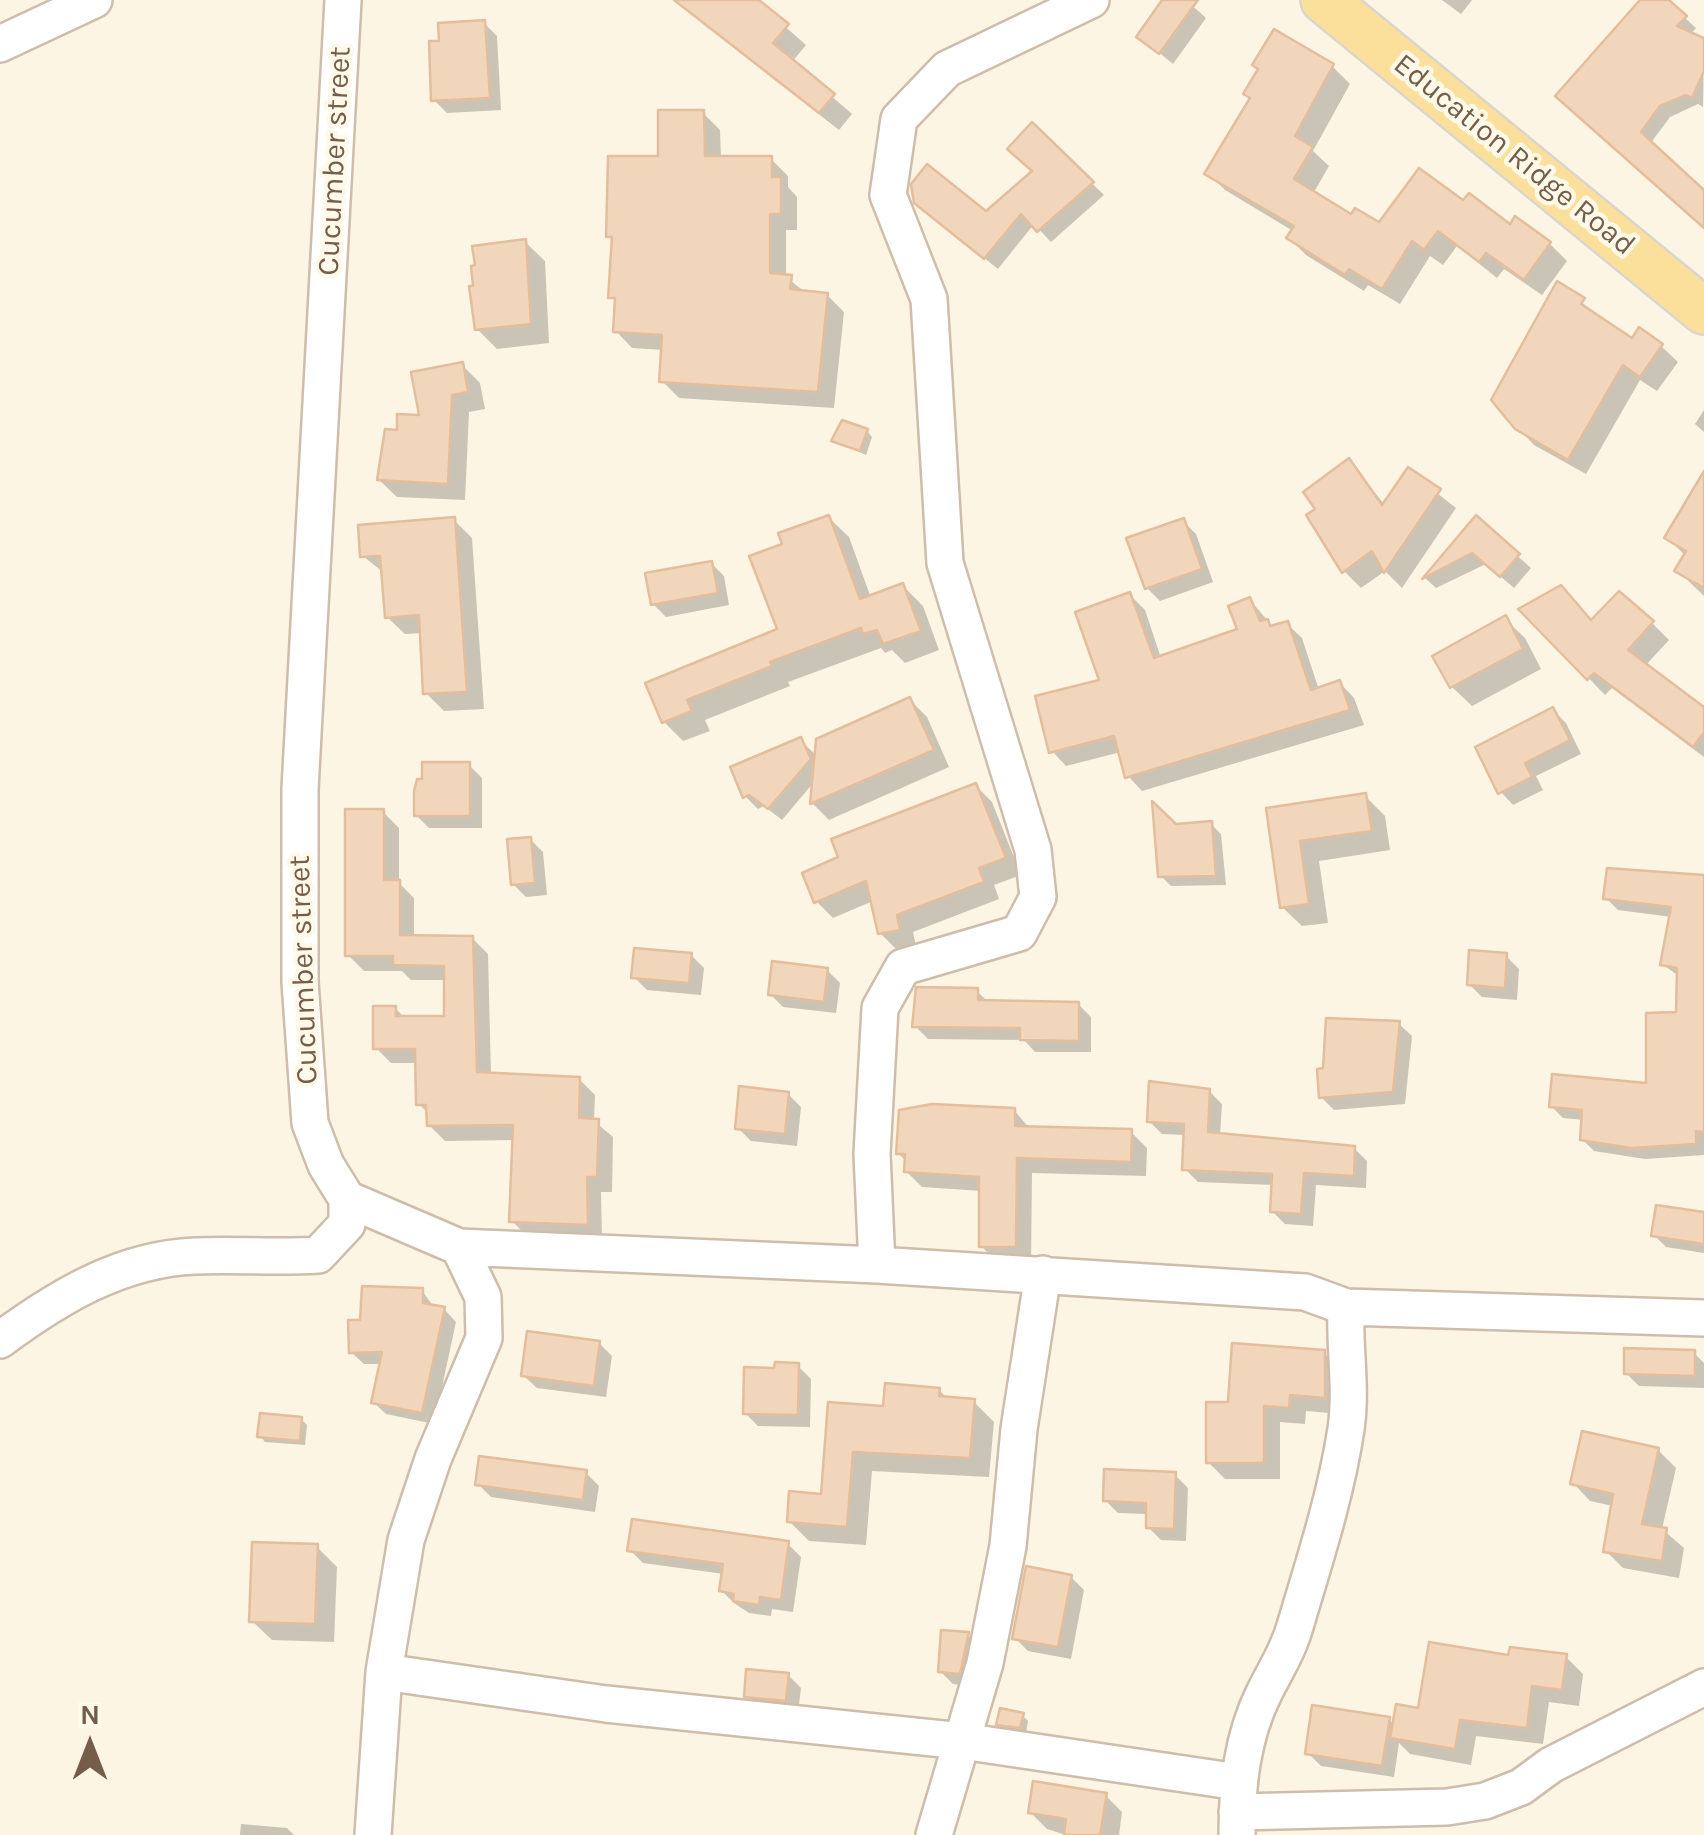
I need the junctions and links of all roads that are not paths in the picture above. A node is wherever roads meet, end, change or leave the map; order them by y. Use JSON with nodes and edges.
{"nodes":[{"id":1,"x":94,"y":0,"type":"edge"},
{"id":2,"x":343,"y":0,"type":"edge"},
{"id":3,"x":1091,"y":0,"type":"edge"},
{"id":4,"x":1324,"y":0,"type":"edge"},
{"id":5,"x":0,"y":44,"type":"edge"},
{"id":6,"x":1704,"y":311,"type":"edge"},
{"id":7,"x":347,"y":1199,"type":"junction"},
{"id":8,"x":459,"y":1247,"type":"junction"},
{"id":9,"x":876,"y":1265,"type":"junction"},
{"id":10,"x":1043,"y":1274,"type":"junction"},
{"id":11,"x":1346,"y":1306,"type":"junction"},
{"id":12,"x":1704,"y":1318,"type":"edge"},
{"id":13,"x":0,"y":1340,"type":"edge"},
{"id":14,"x":384,"y":1672,"type":"junction"},
{"id":15,"x":1704,"y":1687,"type":"edge"},
{"id":16,"x":962,"y":1740,"type":"junction"},
{"id":17,"x":1238,"y":1810,"type":"edge"},
{"id":18,"x":373,"y":1835,"type":"edge"},
{"id":19,"x":934,"y":1835,"type":"edge"}],
"edges":[{"from":1,"to":5,"type":"street"},
{"from":2,"to":7,"type":"street","name":"Cucumber street"},
{"from":3,"to":9,"type":"street"},
{"from":4,"to":6,"type":"main road","name":"Education Ridge Road"},
{"from":7,"to":8,"type":"street"},
{"from":7,"to":13,"type":"street"},
{"from":8,"to":9,"type":"street"},
{"from":8,"to":14,"type":"street"},
{"from":9,"to":10,"type":"street"},
{"from":10,"to":11,"type":"street"},
{"from":10,"to":16,"type":"street"},
{"from":11,"to":12,"type":"street"},
{"from":11,"to":17,"type":"street"},
{"from":14,"to":16,"type":"street"},
{"from":14,"to":18,"type":"street"},
{"from":15,"to":17,"type":"street"},
{"from":16,"to":17,"type":"street"},
{"from":16,"to":19,"type":"street"}]}
